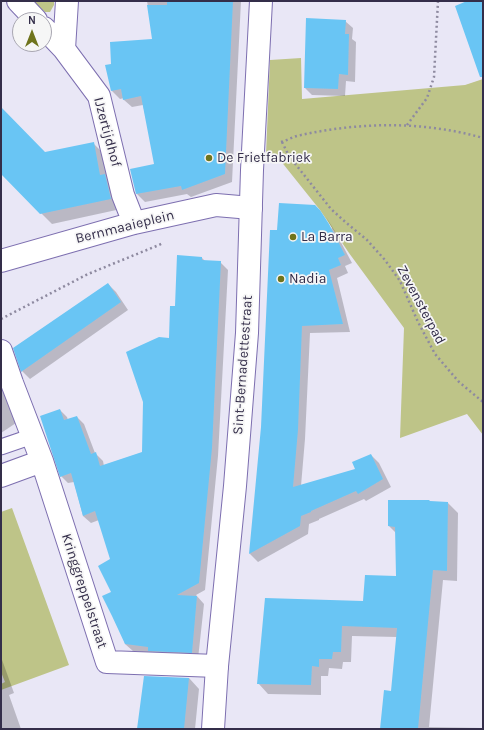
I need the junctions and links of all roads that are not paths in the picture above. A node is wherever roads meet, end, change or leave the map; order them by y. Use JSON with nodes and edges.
{"nodes":[{"id":1,"x":18,"y":1,"type":"edge"},
{"id":2,"x":67,"y":1,"type":"edge"},
{"id":3,"x":261,"y":1,"type":"edge"},
{"id":4,"x":28,"y":12,"type":"edge"},
{"id":5,"x":52,"y":36,"type":"edge"},
{"id":6,"x":64,"y":49,"type":"junction"},
{"id":7,"x":251,"y":208,"type":"junction"},
{"id":8,"x":134,"y":223,"type":"junction"},
{"id":9,"x":1,"y":261,"type":"edge"},
{"id":10,"x":1,"y":351,"type":"edge"},
{"id":11,"x":33,"y":436,"type":"junction"},
{"id":12,"x":1,"y":447,"type":"edge"},
{"id":13,"x":42,"y":461,"type":"junction"},
{"id":14,"x":1,"y":476,"type":"edge"},
{"id":15,"x":217,"y":666,"type":"junction"},
{"id":16,"x":212,"y":729,"type":"edge"}],
"edges":[{"from":1,"to":4,"type":"street"},
{"from":2,"to":6,"type":"street"},
{"from":3,"to":7,"type":"street","name":"Sint-Bernadettestraat"},
{"from":5,"to":6,"type":"street","name":"IJzertijdhof"},
{"from":6,"to":8,"type":"street","name":"IJzertijdhof"},
{"from":7,"to":8,"type":"street","name":"Bernmaaieplein"},
{"from":7,"to":15,"type":"street","name":"Sint-Bernadettestraat"},
{"from":8,"to":9,"type":"street","name":"Bernmaaieplein"},
{"from":10,"to":11,"type":"street","name":"Kringgreppelstraat"},
{"from":11,"to":12,"type":"lane"},
{"from":11,"to":13,"type":"street","name":"Kringgreppelstraat"},
{"from":13,"to":14,"type":"street"},
{"from":13,"to":15,"type":"street","name":"Kringgreppelstraat"},
{"from":15,"to":16,"type":"street","name":"Sint-Bernadettestraat"}]}
